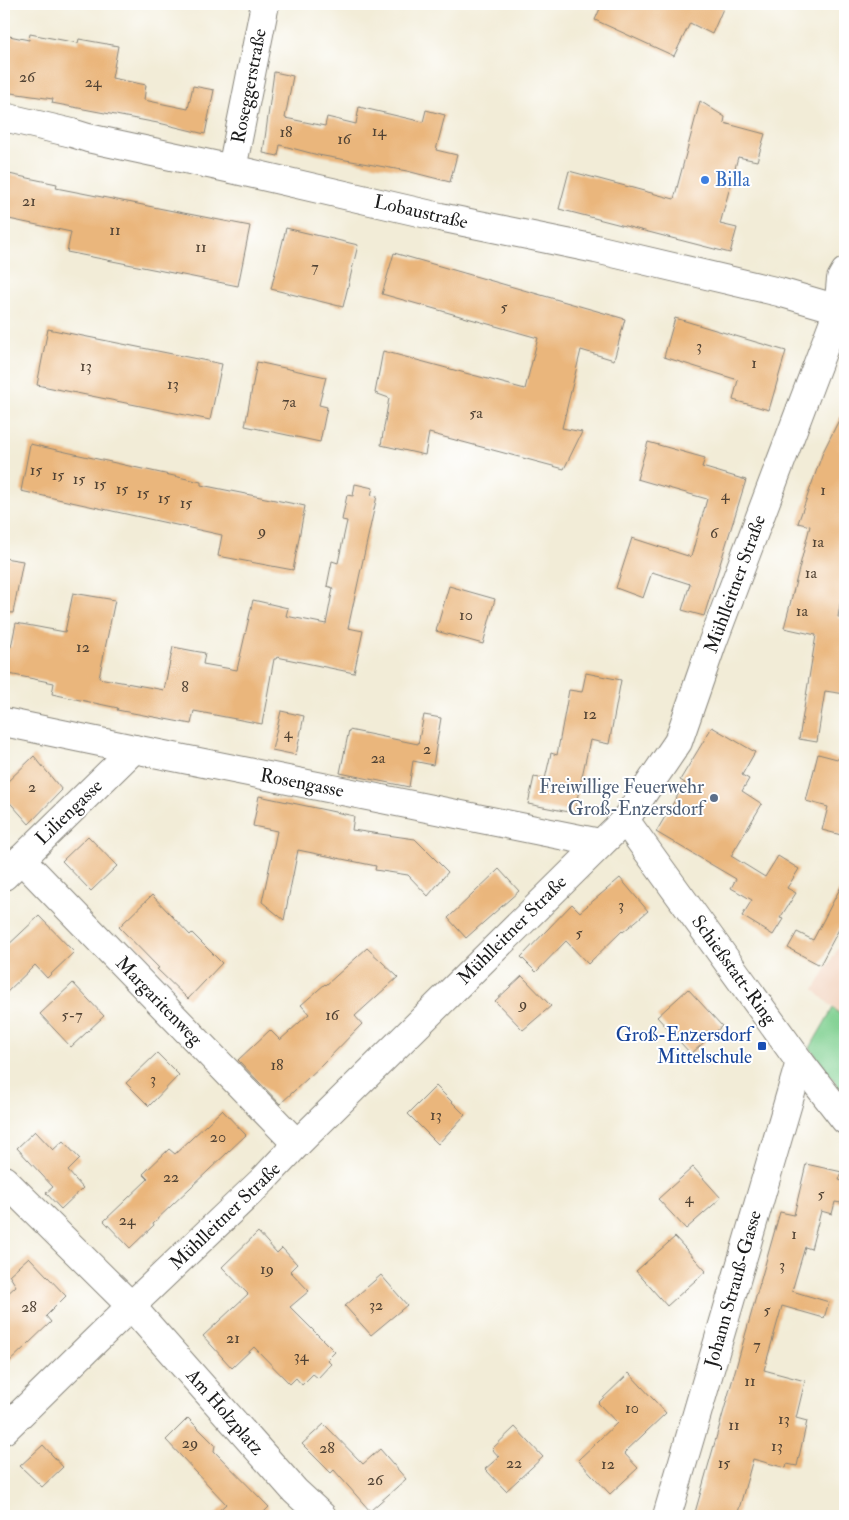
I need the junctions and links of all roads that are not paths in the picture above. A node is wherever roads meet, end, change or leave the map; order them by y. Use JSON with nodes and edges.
{"nodes":[{"id":1,"x":265,"y":4,"type":"edge"},
{"id":2,"x":4,"y":117,"type":"edge"},
{"id":3,"x":232,"y":168,"type":"junction"},
{"id":4,"x":845,"y":272,"type":"edge"},
{"id":5,"x":843,"y":307,"type":"edge"},
{"id":6,"x":4,"y":722,"type":"edge"},
{"id":7,"x":134,"y":749,"type":"junction"},
{"id":8,"x":625,"y":820,"type":"junction"},
{"id":9,"x":600,"y":843,"type":"junction"},
{"id":10,"x":12,"y":867,"type":"edge"},
{"id":11,"x":800,"y":1062,"type":"junction"},
{"id":12,"x":845,"y":1120,"type":"edge"},
{"id":13,"x":297,"y":1144,"type":"junction"},
{"id":14,"x":4,"y":1180,"type":"edge"},
{"id":15,"x":131,"y":1306,"type":"junction"},
{"id":16,"x":4,"y":1430,"type":"edge"},
{"id":17,"x":322,"y":1516,"type":"edge"},
{"id":18,"x":667,"y":1516,"type":"edge"}],
"edges":[{"from":1,"to":3,"type":"street","name":"Roseggerstraße"},
{"from":2,"to":3,"type":"street","name":"Lobaustraße"},
{"from":3,"to":5,"type":"street","name":"Lobaustraße"},
{"from":4,"to":5,"type":"street","name":"Mühlleitner Straße"},
{"from":5,"to":8,"type":"street","name":"Mühlleitner Straße"},
{"from":6,"to":7,"type":"street","name":"Rosengasse"},
{"from":7,"to":9,"type":"street","name":"Rosengasse"},
{"from":7,"to":10,"type":"street","name":"Liliengasse"},
{"from":8,"to":9,"type":"street","name":"Mühlleitner Straße"},
{"from":8,"to":11,"type":"street","name":"Schießstatt-Ring"},
{"from":9,"to":13,"type":"street","name":"Mühlleitner Straße"},
{"from":10,"to":13,"type":"street","name":"Margaritenweg"},
{"from":11,"to":12,"type":"street","name":"Schießstatt-Ring"},
{"from":11,"to":18,"type":"street","name":"Johann Strauß-Gasse"},
{"from":13,"to":15,"type":"street","name":"Mühlleitner Straße"},
{"from":14,"to":15,"type":"street","name":"Am Holzplatz"},
{"from":15,"to":16,"type":"street","name":"Mühlleitner Straße"},
{"from":15,"to":17,"type":"street","name":"Am Holzplatz"}]}
